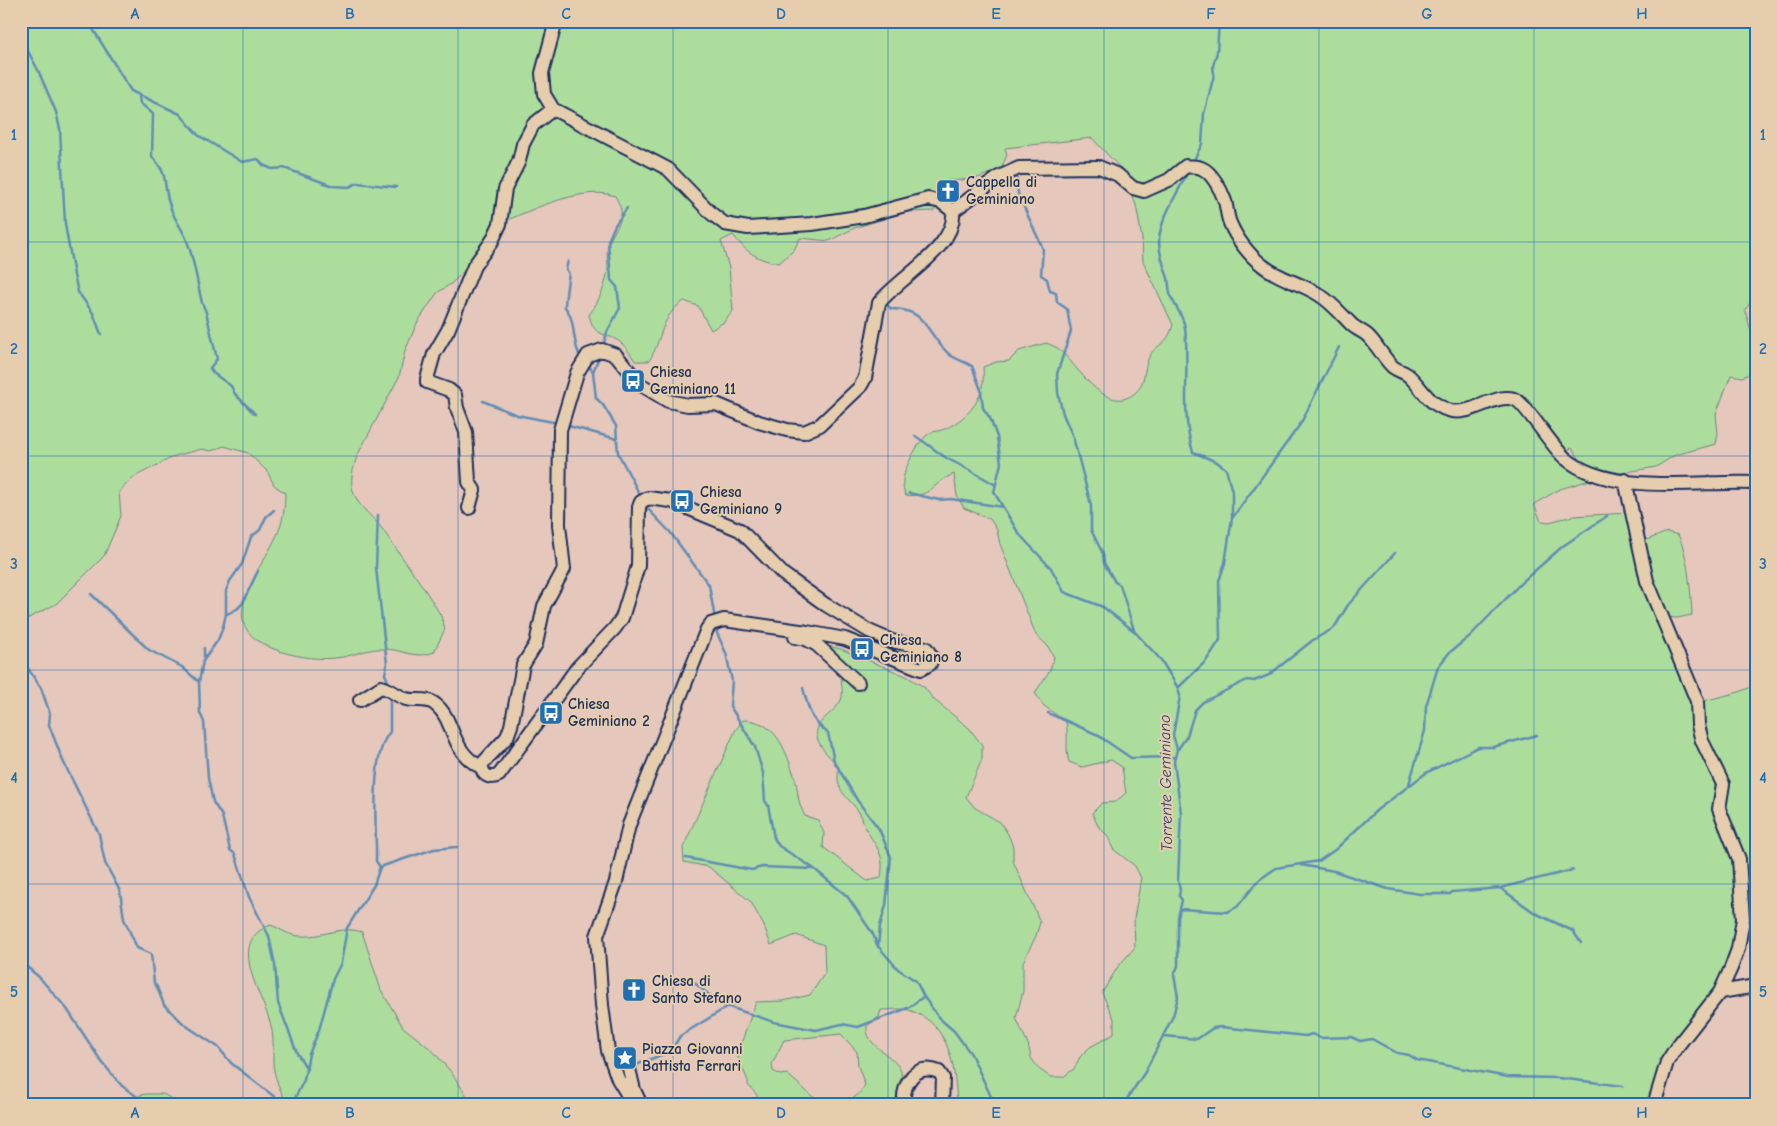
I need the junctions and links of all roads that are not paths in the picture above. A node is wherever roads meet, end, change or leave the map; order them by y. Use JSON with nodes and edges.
{"nodes":[{"id":1,"x":556,"y":21,"type":"edge"},
{"id":2,"x":553,"y":109,"type":"junction"},
{"id":3,"x":953,"y":211,"type":"junction"},
{"id":4,"x":1630,"y":481,"type":"junction"},
{"id":5,"x":1756,"y":482,"type":"edge"},
{"id":6,"x":469,"y":508,"type":"dead end"},
{"id":7,"x":763,"y":625,"type":"junction"},
{"id":8,"x":845,"y":679,"type":"dead end"},
{"id":9,"x":360,"y":700,"type":"dead end"},
{"id":10,"x":482,"y":767,"type":"junction"},
{"id":11,"x":1756,"y":986,"type":"edge"},
{"id":12,"x":1720,"y":992,"type":"junction"},
{"id":13,"x":626,"y":1056,"type":"dead end"},
{"id":14,"x":634,"y":1105,"type":"edge"},
{"id":15,"x":641,"y":1105,"type":"edge"},
{"id":16,"x":904,"y":1105,"type":"edge"},
{"id":17,"x":942,"y":1105,"type":"edge"},
{"id":18,"x":1654,"y":1105,"type":"edge"}],
"edges":[{"from":1,"to":2,"type":"street"},
{"from":2,"to":3,"type":"street"},
{"from":2,"to":6,"type":"street"},
{"from":3,"to":4,"type":"street"},
{"from":3,"to":10,"type":"street"},
{"from":4,"to":5,"type":"street"},
{"from":4,"to":12,"type":"street"},
{"from":7,"to":8,"type":"street"},
{"from":7,"to":10,"type":"street"},
{"from":7,"to":14,"type":"street"},
{"from":9,"to":10,"type":"street"},
{"from":11,"to":12,"type":"street"},
{"from":12,"to":18,"type":"street"},
{"from":13,"to":15,"type":"street"},
{"from":16,"to":17,"type":"street"}]}
